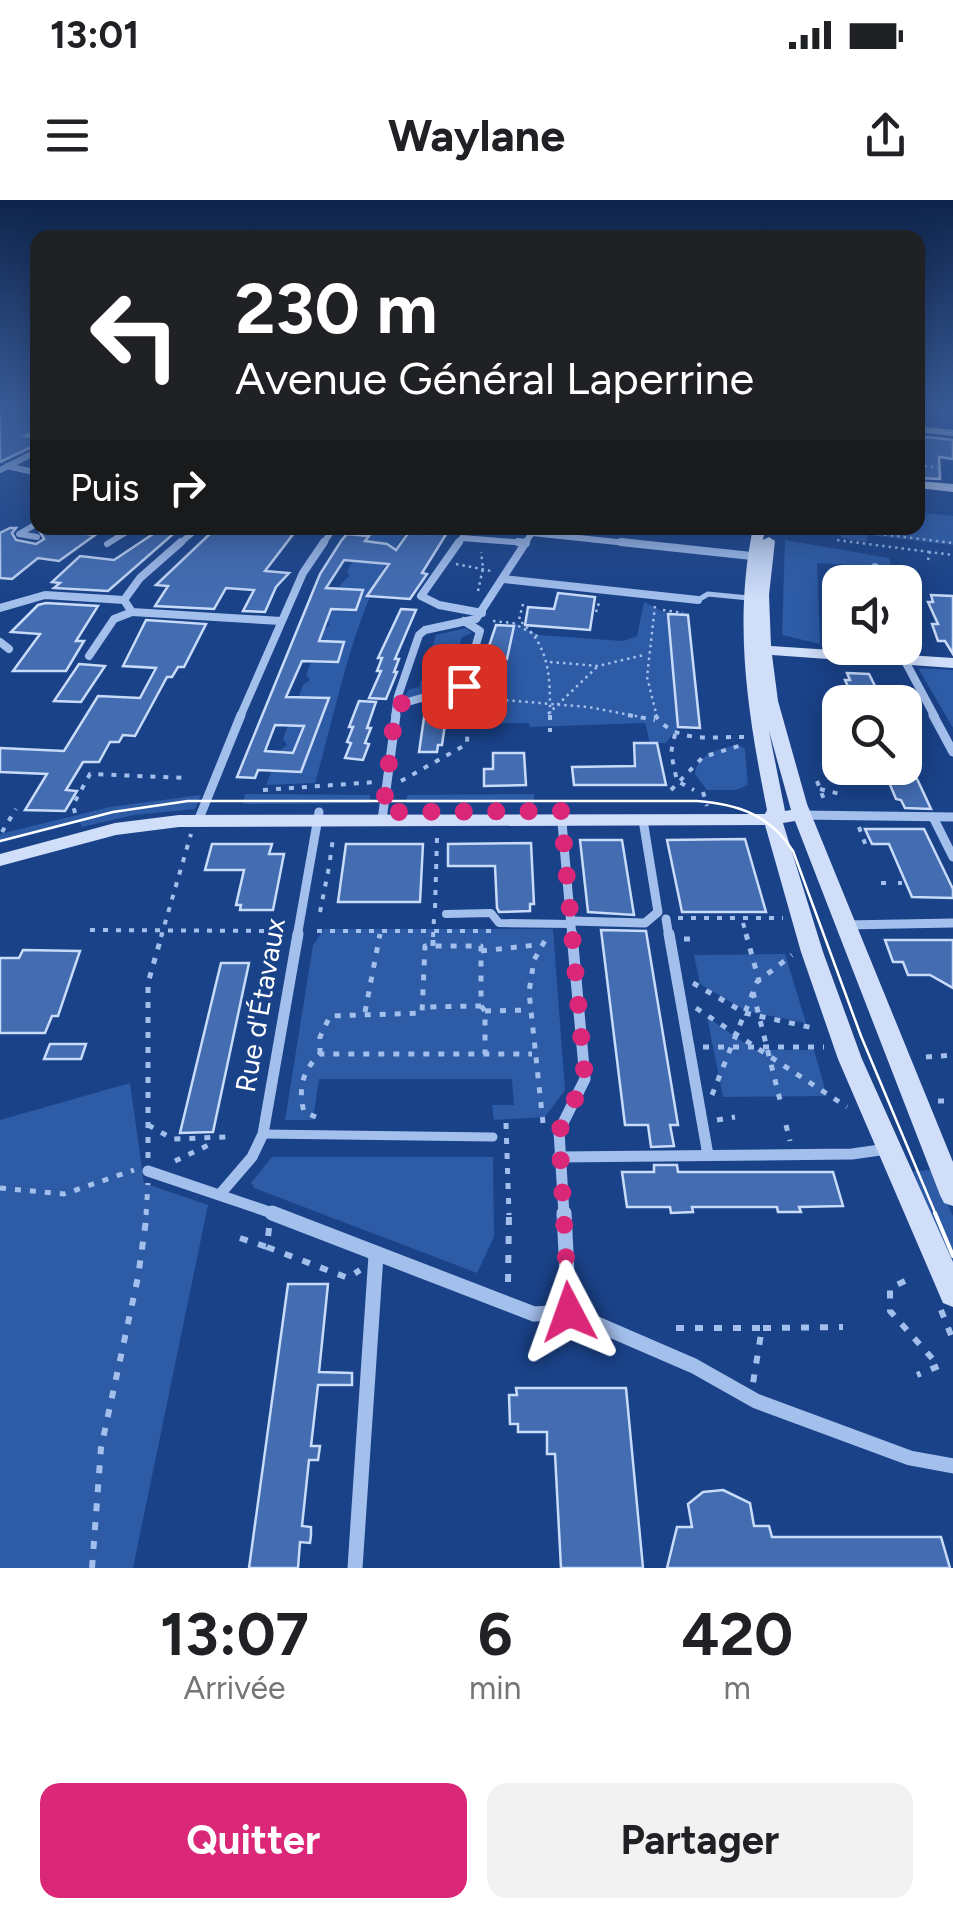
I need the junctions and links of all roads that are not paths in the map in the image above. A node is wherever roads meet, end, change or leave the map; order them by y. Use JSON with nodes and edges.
{"nodes":[{"id":1,"x":925,"y":488,"type":"edge"},
{"id":2,"x":953,"y":490,"type":"edge"},
{"id":3,"x":30,"y":528,"type":"edge"},
{"id":4,"x":122,"y":535,"type":"edge"},
{"id":5,"x":190,"y":535,"type":"edge"},
{"id":6,"x":329,"y":535,"type":"edge"},
{"id":7,"x":531,"y":535,"type":"edge"},
{"id":8,"x":576,"y":535,"type":"edge"},
{"id":9,"x":758,"y":535,"type":"edge"},
{"id":10,"x":769,"y":535,"type":"edge"},
{"id":11,"x":37,"y":537,"type":"dead end"},
{"id":12,"x":526,"y":543,"type":"junction"},
{"id":13,"x":108,"y":544,"type":"dead end"},
{"id":14,"x":760,"y":557,"type":"junction"},
{"id":15,"x":500,"y":576,"type":"junction"},
{"id":16,"x":750,"y":598,"type":"junction"},
{"id":17,"x":124,"y":600,"type":"junction"},
{"id":18,"x":698,"y":600,"type":"joint"},
{"id":19,"x":0,"y":608,"type":"edge"},
{"id":20,"x":132,"y":612,"type":"junction"},
{"id":21,"x":482,"y":613,"type":"junction"},
{"id":22,"x":281,"y":622,"type":"junction"},
{"id":23,"x":464,"y":622,"type":"junction"},
{"id":24,"x":0,"y":642,"type":"edge"},
{"id":25,"x":9,"y":648,"type":"dead end"},
{"id":26,"x":758,"y":650,"type":"junction"},
{"id":27,"x":822,"y":652,"type":"edge"},
{"id":28,"x":89,"y":656,"type":"dead end"},
{"id":29,"x":922,"y":658,"type":"edge"},
{"id":30,"x":953,"y":663,"type":"edge"},
{"id":31,"x":905,"y":665,"type":"edge"},
{"id":32,"x":396,"y":705,"type":"junction"},
{"id":33,"x":953,"y":752,"type":"edge"},
{"id":34,"x":774,"y":814,"type":"junction"},
{"id":35,"x":800,"y":815,"type":"junction"},
{"id":36,"x":318,"y":816,"type":"junction"},
{"id":37,"x":383,"y":816,"type":"junction"},
{"id":38,"x":561,"y":816,"type":"junction"},
{"id":39,"x":933,"y":817,"type":"junction"},
{"id":40,"x":953,"y":817,"type":"edge"},
{"id":41,"x":643,"y":820,"type":"junction"},
{"id":42,"x":197,"y":822,"type":"junction"},
{"id":43,"x":80,"y":826,"type":"junction"},
{"id":44,"x":1,"y":842,"type":"edge"},
{"id":45,"x":953,"y":857,"type":"edge"},
{"id":46,"x":0,"y":860,"type":"edge"},
{"id":47,"x":446,"y":914,"type":"dead end"},
{"id":48,"x":669,"y":918,"type":"road end"},
{"id":49,"x":571,"y":922,"type":"junction"},
{"id":50,"x":953,"y":923,"type":"edge"},
{"id":51,"x":846,"y":925,"type":"junction"},
{"id":52,"x":263,"y":1134,"type":"junction"},
{"id":53,"x":494,"y":1137,"type":"dead end"},
{"id":54,"x":888,"y":1149,"type":"junction"},
{"id":55,"x":708,"y":1155,"type":"junction"},
{"id":56,"x":558,"y":1157,"type":"junction"},
{"id":57,"x":148,"y":1170,"type":"road end"},
{"id":58,"x":221,"y":1193,"type":"junction"},
{"id":59,"x":953,"y":1195,"type":"edge"},
{"id":60,"x":372,"y":1259,"type":"junction"},
{"id":61,"x":953,"y":1294,"type":"edge"},
{"id":62,"x":569,"y":1312,"type":"junction"},
{"id":63,"x":953,"y":1466,"type":"edge"},
{"id":64,"x":356,"y":1568,"type":"edge"}],
"edges":[{"from":1,"to":2,"type":"main road"},
{"from":3,"to":11,"type":"street"},
{"from":4,"to":13,"type":"street"},
{"from":5,"to":17,"type":"street"},
{"from":6,"to":22,"type":"street"},
{"from":7,"to":12,"type":"street"},
{"from":8,"to":14,"type":"street"},
{"from":9,"to":14,"type":"main road"},
{"from":10,"to":14,"type":"main road"},
{"from":12,"to":15,"type":"street"},
{"from":12,"to":21,"type":"street"},
{"from":14,"to":16,"type":"main road"},
{"from":14,"to":26,"type":"main road"},
{"from":15,"to":18,"type":"street"},
{"from":15,"to":21,"type":"street"},
{"from":16,"to":18,"type":"lane"},
{"from":16,"to":26,"type":"main road"},
{"from":17,"to":19,"type":"street"},
{"from":17,"to":20,"type":"street"},
{"from":20,"to":22,"type":"street"},
{"from":20,"to":28,"type":"street"},
{"from":21,"to":23,"type":"street"},
{"from":22,"to":42,"type":"street"},
{"from":23,"to":32,"type":"street"},
{"from":23,"to":32,"type":"street"},
{"from":24,"to":25,"type":"street"},
{"from":26,"to":27,"type":"main road"},
{"from":26,"to":34,"type":"main road"},
{"from":26,"to":35,"type":"main road"},
{"from":29,"to":30,"type":"main road"},
{"from":31,"to":33,"type":"street"},
{"from":32,"to":37,"type":"street"},
{"from":34,"to":35,"type":"main road"},
{"from":34,"to":38,"type":"main road"},
{"from":34,"to":41,"type":"main road"},
{"from":34,"to":54,"type":"main road"},
{"from":35,"to":39,"type":"street"},
{"from":35,"to":51,"type":"main road"},
{"from":36,"to":37,"type":"main road"},
{"from":36,"to":42,"type":"main road"},
{"from":36,"to":52,"type":"street","name":"Rue d'Étavaux"},
{"from":37,"to":38,"type":"main road"},
{"from":38,"to":41,"type":"main road"},
{"from":38,"to":49,"type":"street"},
{"from":39,"to":40,"type":"street"},
{"from":39,"to":45,"type":"street"},
{"from":41,"to":49,"type":"street"},
{"from":42,"to":43,"type":"main road"},
{"from":43,"to":44,"type":"main road"},
{"from":43,"to":46,"type":"main road"},
{"from":47,"to":49,"type":"lane"},
{"from":48,"to":55,"type":"street"},
{"from":49,"to":56,"type":"street"},
{"from":50,"to":51,"type":"street"},
{"from":51,"to":59,"type":"main road"},
{"from":52,"to":53,"type":"lane"},
{"from":52,"to":58,"type":"street","name":"Rue d'Étavaux"},
{"from":54,"to":55,"type":"street"},
{"from":54,"to":61,"type":"main road"},
{"from":55,"to":56,"type":"street"},
{"from":56,"to":62,"type":"street"},
{"from":57,"to":58,"type":"street"},
{"from":58,"to":60,"type":"street"},
{"from":60,"to":62,"type":"street"},
{"from":60,"to":64,"type":"street"},
{"from":62,"to":63,"type":"street"}]}
